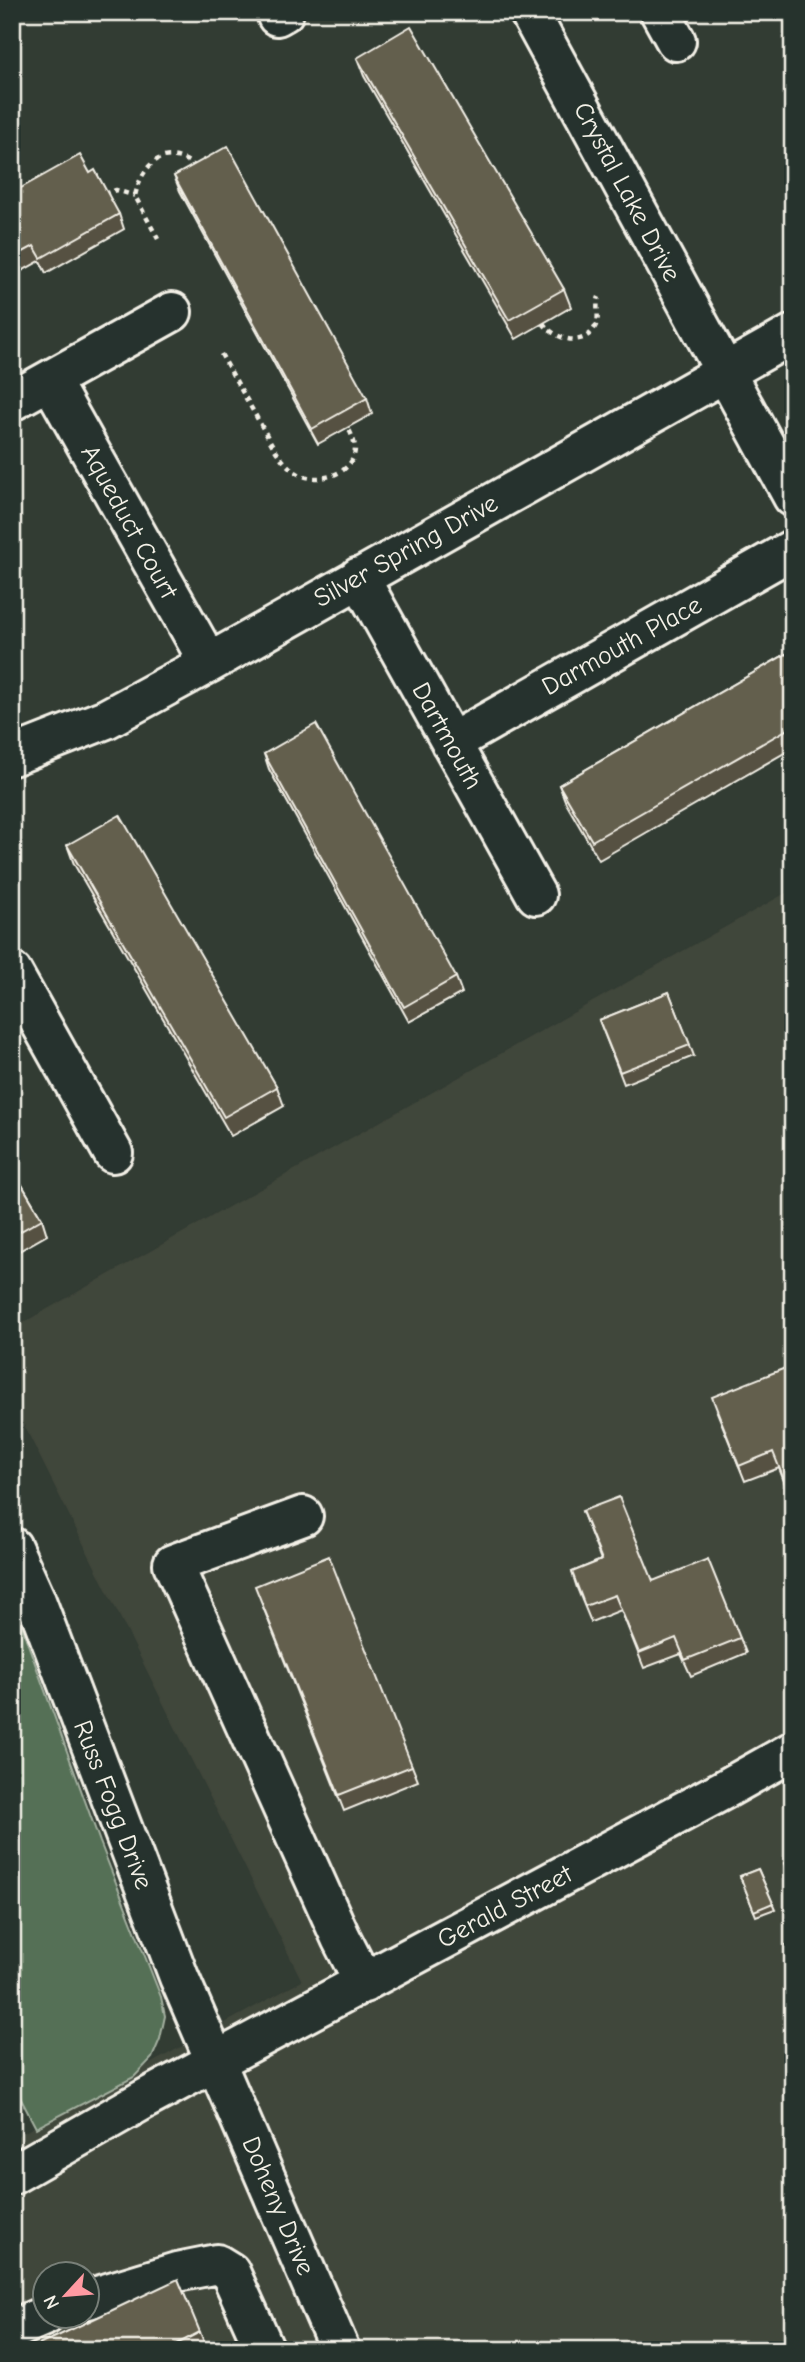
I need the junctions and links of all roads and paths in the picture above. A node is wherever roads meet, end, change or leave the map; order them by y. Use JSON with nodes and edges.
{"nodes":[{"id":1,"x":529,"y":12,"type":"edge"},
{"id":2,"x":200,"y":170,"type":"edge"},
{"id":3,"x":104,"y":194,"type":"edge"},
{"id":4,"x":135,"y":197,"type":"junction"},
{"id":5,"x":158,"y":239,"type":"dead end"},
{"id":6,"x":599,"y":297,"type":"dead end"},
{"id":7,"x":173,"y":312,"type":"dead end"},
{"id":8,"x":543,"y":323,"type":"edge"},
{"id":9,"x":793,"y":334,"type":"edge"},
{"id":10,"x":221,"y":354,"type":"dead end"},
{"id":11,"x":724,"y":372,"type":"junction"},
{"id":12,"x":50,"y":380,"type":"junction"},
{"id":13,"x":12,"y":401,"type":"edge"},
{"id":14,"x":348,"y":427,"type":"edge"},
{"id":15,"x":793,"y":497,"type":"edge"},
{"id":16,"x":793,"y":550,"type":"edge"},
{"id":17,"x":359,"y":577,"type":"junction"},
{"id":18,"x":209,"y":663,"type":"junction"},
{"id":19,"x":451,"y":743,"type":"junction"},
{"id":20,"x":12,"y":756,"type":"edge"},
{"id":21,"x":536,"y":895,"type":"dead end"},
{"id":22,"x":12,"y":972,"type":"edge"},
{"id":23,"x":113,"y":1153,"type":"dead end"},
{"id":24,"x":303,"y":1516,"type":"dead end"},
{"id":25,"x":12,"y":1547,"type":"edge"},
{"id":26,"x":793,"y":1751,"type":"edge"},
{"id":27,"x":364,"y":1983,"type":"junction"},
{"id":28,"x":216,"y":2063,"type":"junction"},
{"id":29,"x":12,"y":2175,"type":"edge"},
{"id":30,"x":102,"y":2296,"type":"edge"},
{"id":31,"x":32,"y":2321,"type":"edge"},
{"id":32,"x":12,"y":2330,"type":"edge"},
{"id":33,"x":265,"y":2350,"type":"edge"},
{"id":34,"x":340,"y":2350,"type":"edge"}],
"edges":[{"from":1,"to":11,"type":"street","name":"Crystal Lake Drive"},
{"from":2,"to":4,"type":"path"},
{"from":3,"to":4,"type":"path"},
{"from":4,"to":5,"type":"path"},
{"from":6,"to":8,"type":"path"},
{"from":7,"to":12,"type":"street"},
{"from":9,"to":11,"type":"street","name":"Silver Spring Drive"},
{"from":10,"to":14,"type":"path"},
{"from":11,"to":15,"type":"street"},
{"from":11,"to":17,"type":"street","name":"Silver Spring Drive"},
{"from":12,"to":13,"type":"street"},
{"from":12,"to":18,"type":"street","name":"Aqueduct Court"},
{"from":16,"to":19,"type":"street","name":"Darmouth Place"},
{"from":17,"to":18,"type":"street","name":"Silver Spring Drive"},
{"from":17,"to":19,"type":"street","name":"Dartmouth"},
{"from":18,"to":20,"type":"street","name":"Silver Spring Drive"},
{"from":19,"to":21,"type":"street","name":"Dartmouth"},
{"from":22,"to":23,"type":"street"},
{"from":24,"to":27,"type":"street"},
{"from":25,"to":28,"type":"street","name":"Russ Fogg Drive"},
{"from":26,"to":27,"type":"street","name":"Gerald Street"},
{"from":27,"to":28,"type":"street","name":"Gerald Street"},
{"from":28,"to":29,"type":"street","name":"Gerald Street"},
{"from":28,"to":34,"type":"street","name":"Doheny Drive"},
{"from":30,"to":33,"type":"street"},
{"from":31,"to":32,"type":"street"}]}
